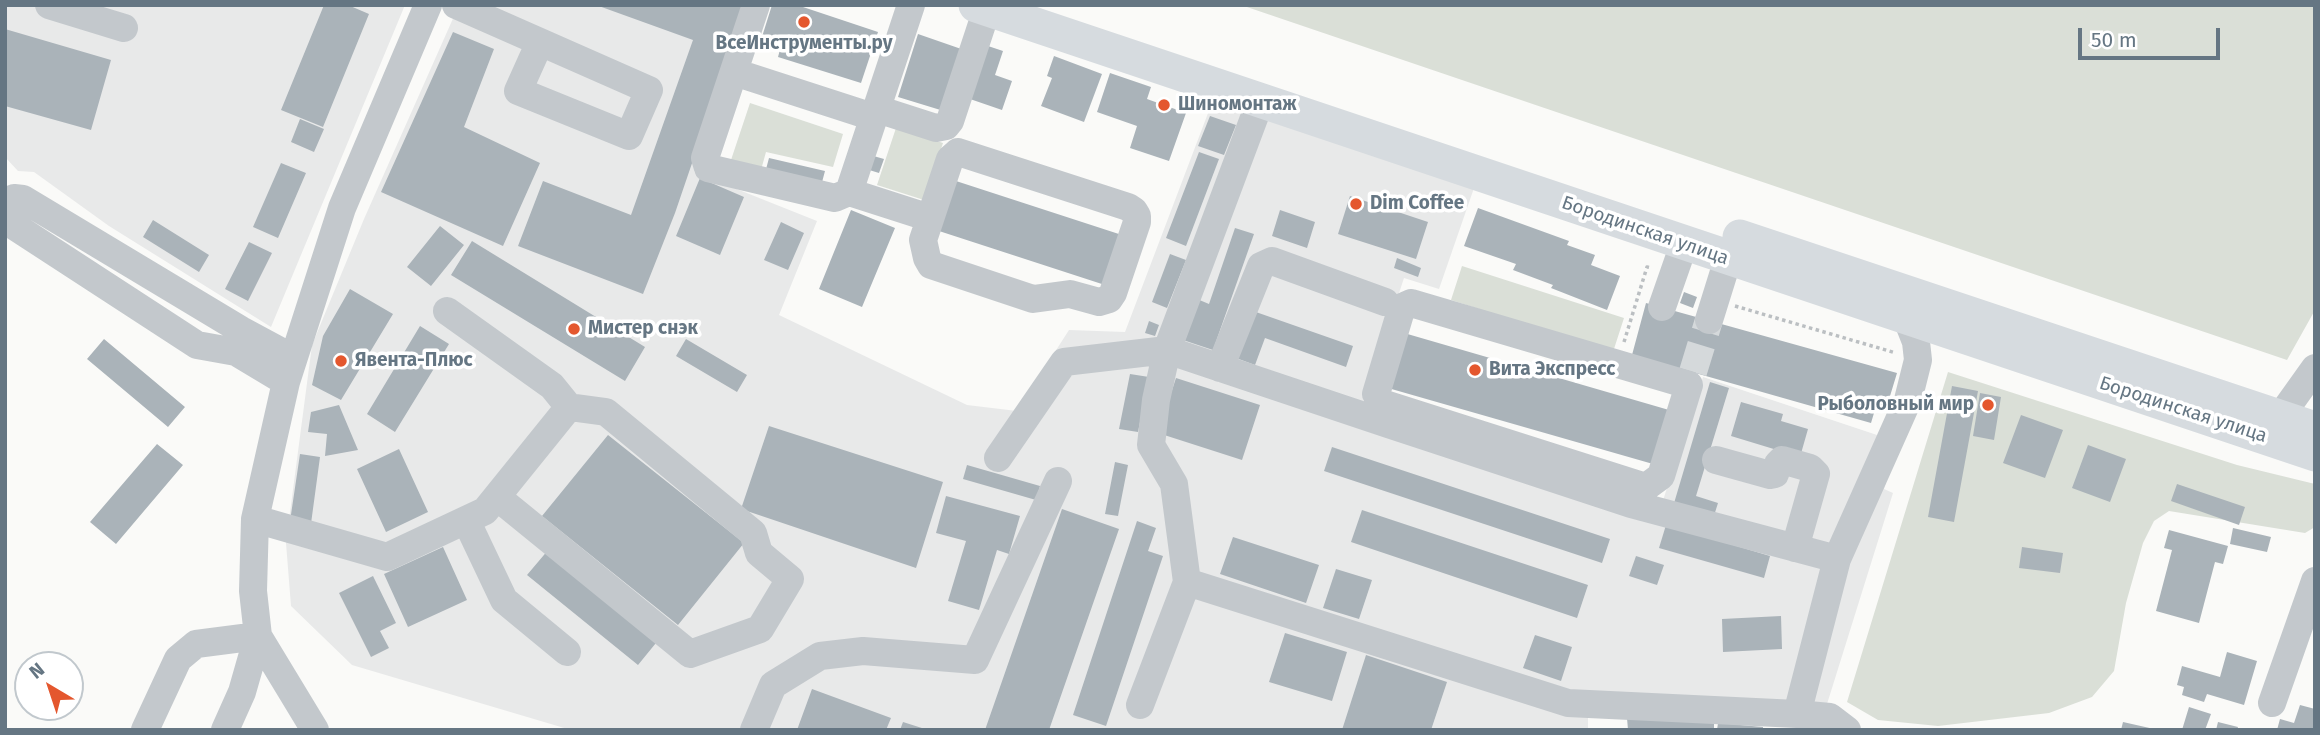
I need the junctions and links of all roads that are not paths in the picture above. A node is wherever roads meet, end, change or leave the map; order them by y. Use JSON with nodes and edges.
{"nodes":[{"id":1,"x":49,"y":5,"type":"edge"},
{"id":2,"x":428,"y":5,"type":"edge"},
{"id":3,"x":456,"y":5,"type":"edge"},
{"id":4,"x":756,"y":5,"type":"edge"},
{"id":5,"x":911,"y":5,"type":"edge"},
{"id":6,"x":1046,"y":5,"type":"edge"},
{"id":7,"x":981,"y":7,"type":"edge"},
{"id":8,"x":124,"y":28,"type":"dead end"},
{"id":9,"x":540,"y":42,"type":"dead end"},
{"id":10,"x":734,"y":72,"type":"junction"},
{"id":11,"x":1261,"y":102,"type":"junction"},
{"id":12,"x":875,"y":113,"type":"junction"},
{"id":13,"x":823,"y":178,"type":"dead end"},
{"id":14,"x":850,"y":188,"type":"junction"},
{"id":15,"x":5,"y":203,"type":"edge"},
{"id":16,"x":930,"y":218,"type":"junction"},
{"id":17,"x":5,"y":220,"type":"edge"},
{"id":18,"x":1679,"y":259,"type":"junction"},
{"id":19,"x":1723,"y":273,"type":"junction"},
{"id":20,"x":1385,"y":302,"type":"dead end"},
{"id":21,"x":1662,"y":307,"type":"dead end"},
{"id":22,"x":447,"y":311,"type":"dead end"},
{"id":23,"x":1907,"y":319,"type":"junction"},
{"id":24,"x":1709,"y":320,"type":"tunnel mouth"},
{"id":25,"x":1167,"y":350,"type":"junction"},
{"id":26,"x":1617,"y":364,"type":"joint"},
{"id":27,"x":1220,"y":368,"type":"junction"},
{"id":28,"x":2315,"y":368,"type":"edge"},
{"id":29,"x":290,"y":370,"type":"junction"},
{"id":30,"x":569,"y":407,"type":"junction"},
{"id":31,"x":2280,"y":416,"type":"junction"},
{"id":32,"x":2315,"y":429,"type":"edge"},
{"id":33,"x":2315,"y":454,"type":"edge"},
{"id":34,"x":998,"y":458,"type":"dead end"},
{"id":35,"x":1716,"y":460,"type":"dead end"},
{"id":36,"x":1058,"y":481,"type":"dead end"},
{"id":37,"x":497,"y":498,"type":"junction"},
{"id":38,"x":255,"y":519,"type":"junction"},
{"id":39,"x":466,"y":520,"type":"junction"},
{"id":40,"x":1795,"y":548,"type":"junction"},
{"id":41,"x":1837,"y":559,"type":"junction"},
{"id":42,"x":2315,"y":581,"type":"edge"},
{"id":43,"x":1187,"y":582,"type":"junction"},
{"id":44,"x":258,"y":636,"type":"junction"},
{"id":45,"x":568,"y":652,"type":"dead end"},
{"id":46,"x":2272,"y":703,"type":"dead end"},
{"id":47,"x":1140,"y":705,"type":"dead end"},
{"id":48,"x":1797,"y":713,"type":"junction"},
{"id":49,"x":145,"y":730,"type":"edge"},
{"id":50,"x":225,"y":730,"type":"edge"},
{"id":51,"x":315,"y":730,"type":"edge"},
{"id":52,"x":754,"y":730,"type":"edge"},
{"id":53,"x":1847,"y":730,"type":"edge"}],
"edges":[{"from":1,"to":8,"type":"street"},
{"from":2,"to":29,"type":"street"},
{"from":3,"to":9,"type":"street"},
{"from":4,"to":10,"type":"street"},
{"from":5,"to":12,"type":"street"},
{"from":6,"to":31,"type":"main road","name":"Бородинская улица"},
{"from":7,"to":11,"type":"main road","name":"Бородинская улица"},
{"from":7,"to":12,"type":"street"},
{"from":10,"to":12,"type":"street"},
{"from":10,"to":14,"type":"street"},
{"from":11,"to":18,"type":"main road","name":"Бородинская улица"},
{"from":11,"to":25,"type":"street"},
{"from":12,"to":14,"type":"street"},
{"from":13,"to":14,"type":"street"},
{"from":14,"to":16,"type":"street"},
{"from":15,"to":29,"type":"street"},
{"from":16,"to":16,"type":"street"},
{"from":17,"to":29,"type":"street"},
{"from":18,"to":19,"type":"main road","name":"Бородинская улица"},
{"from":18,"to":21,"type":"street"},
{"from":19,"to":23,"type":"main road","name":"Бородинская улица"},
{"from":19,"to":24,"type":"street"},
{"from":20,"to":27,"type":"street"},
{"from":22,"to":30,"type":"street"},
{"from":23,"to":33,"type":"main road","name":"Бородинская улица"},
{"from":23,"to":41,"type":"street"},
{"from":25,"to":27,"type":"street"},
{"from":25,"to":34,"type":"street"},
{"from":25,"to":43,"type":"street"},
{"from":26,"to":26,"type":"street"},
{"from":27,"to":40,"type":"street"},
{"from":28,"to":31,"type":"street"},
{"from":29,"to":38,"type":"street"},
{"from":30,"to":37,"type":"street"},
{"from":30,"to":37,"type":"street"},
{"from":31,"to":32,"type":"main road","name":"Бородинская улица"},
{"from":35,"to":40,"type":"street"},
{"from":36,"to":52,"type":"street"},
{"from":37,"to":39,"type":"street"},
{"from":38,"to":39,"type":"street"},
{"from":38,"to":44,"type":"street"},
{"from":39,"to":45,"type":"street"},
{"from":40,"to":41,"type":"street"},
{"from":41,"to":48,"type":"street"},
{"from":42,"to":46,"type":"street"},
{"from":43,"to":47,"type":"street"},
{"from":43,"to":48,"type":"street"},
{"from":44,"to":49,"type":"street"},
{"from":44,"to":50,"type":"street"},
{"from":44,"to":51,"type":"street"},
{"from":48,"to":53,"type":"street"}]}
